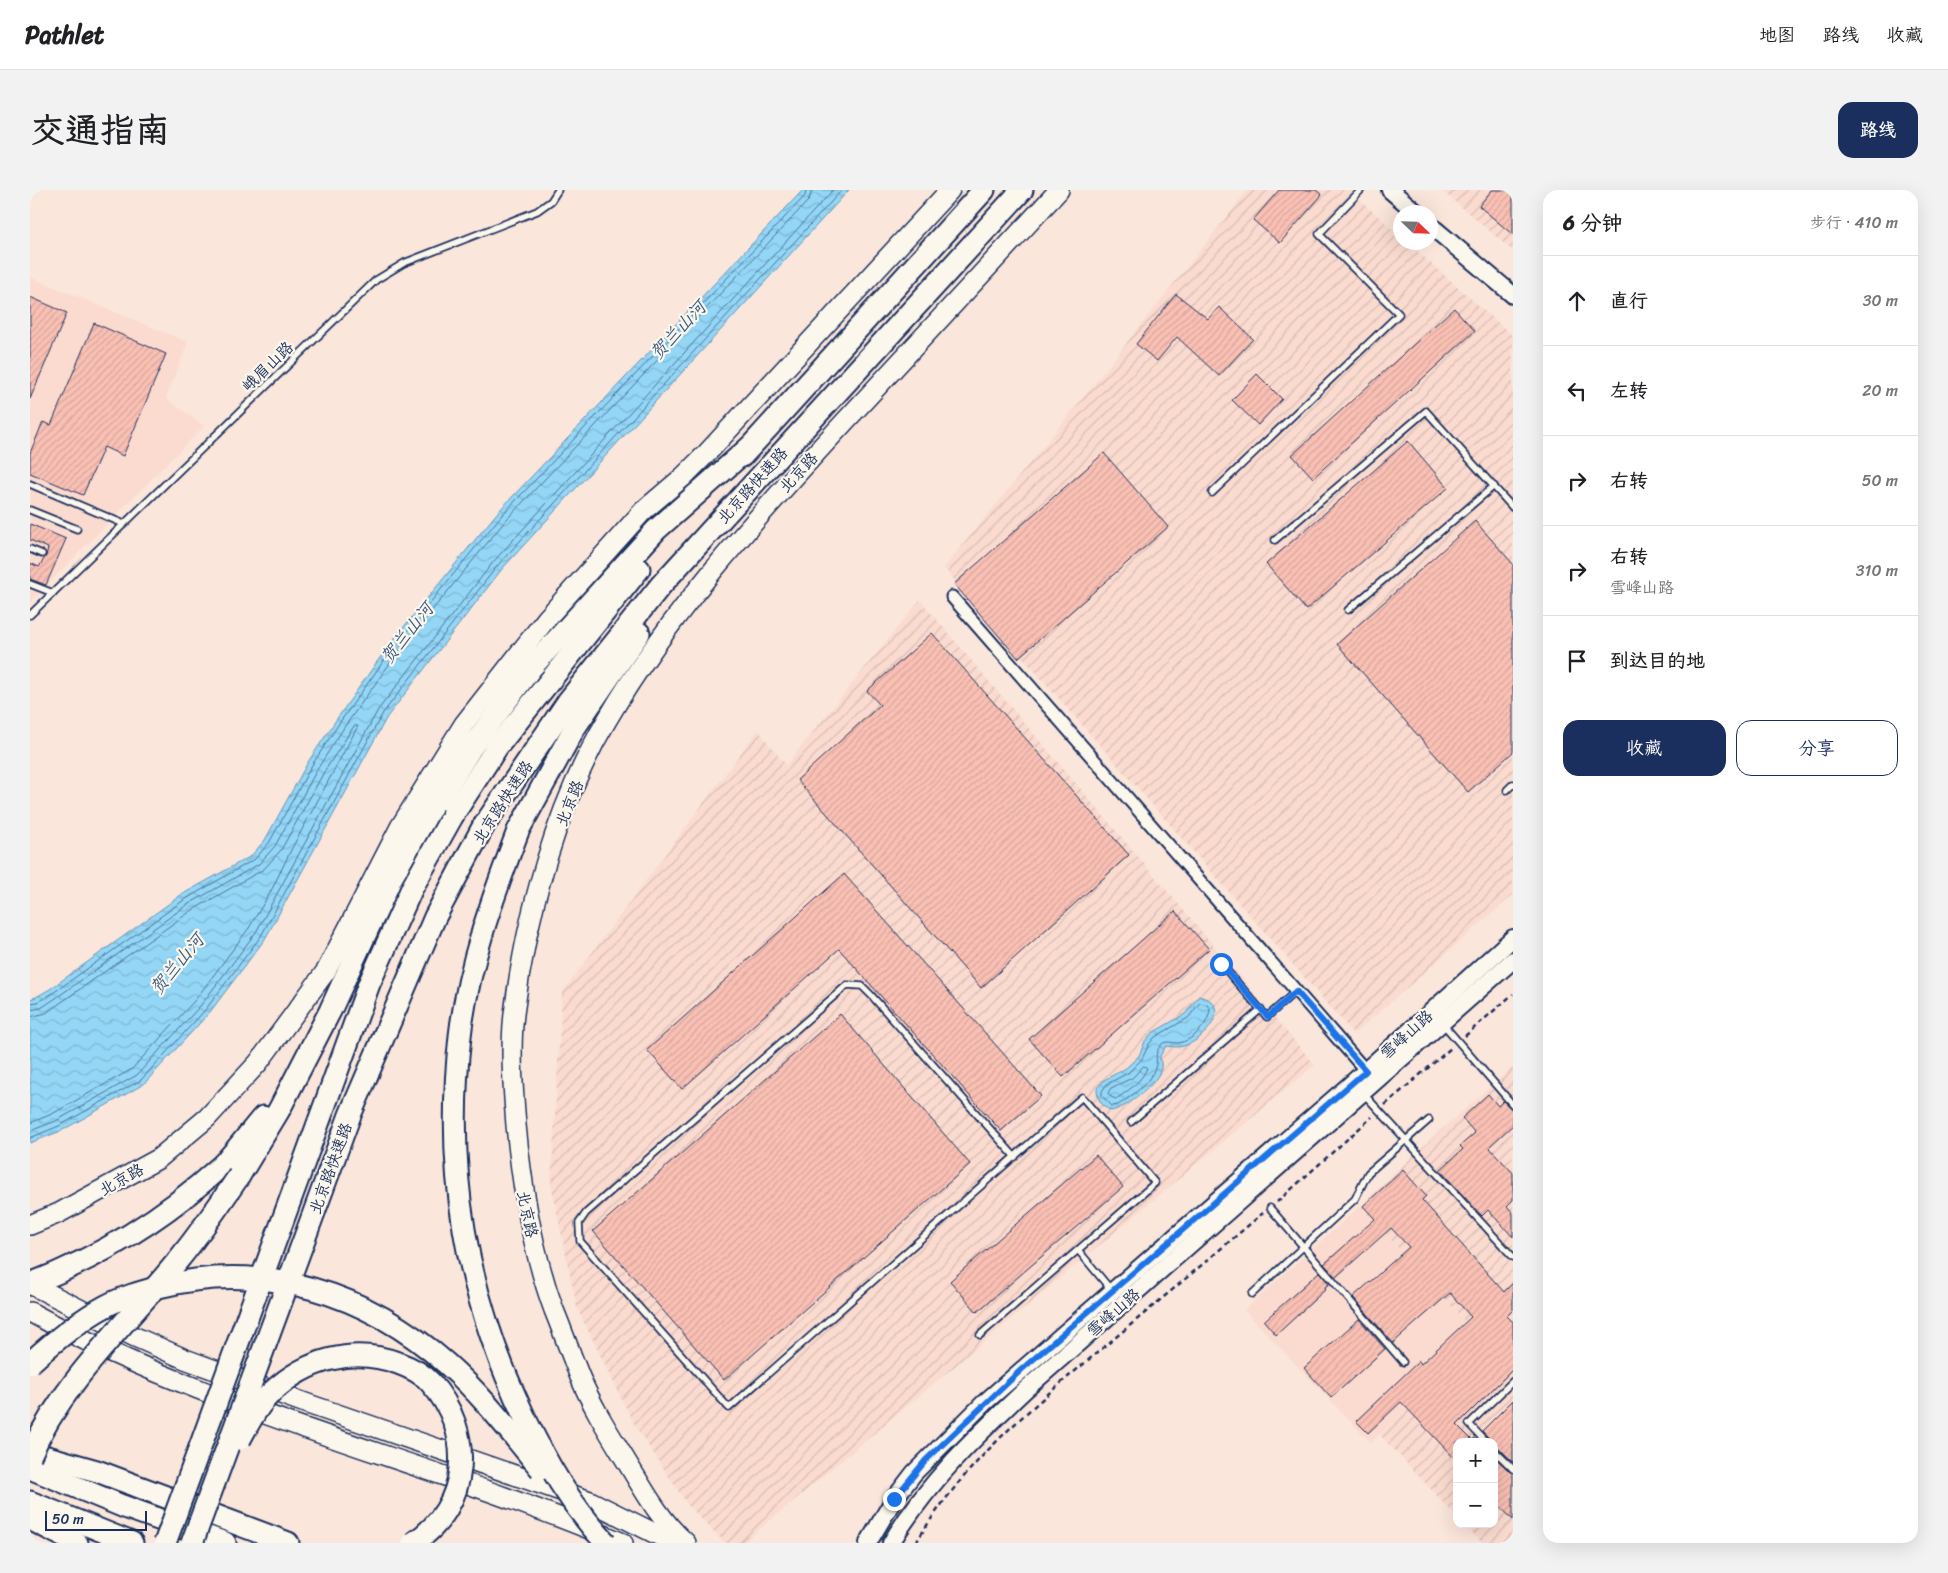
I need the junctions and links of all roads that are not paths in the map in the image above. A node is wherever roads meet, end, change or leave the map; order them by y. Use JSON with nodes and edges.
{"nodes":[{"id":1,"x":558,"y":190,"type":"edge"},
{"id":2,"x":950,"y":190,"type":"edge"},
{"id":3,"x":984,"y":190,"type":"edge"},
{"id":4,"x":1022,"y":190,"type":"edge"},
{"id":5,"x":1060,"y":190,"type":"edge"},
{"id":6,"x":1361,"y":190,"type":"edge"},
{"id":7,"x":1390,"y":190,"type":"edge"},
{"id":8,"x":1408,"y":205,"type":"edge"},
{"id":9,"x":1438,"y":232,"type":"edge"},
{"id":10,"x":1513,"y":294,"type":"edge"},
{"id":11,"x":751,"y":446,"type":"junction"},
{"id":12,"x":30,"y":484,"type":"edge"},
{"id":13,"x":1494,"y":486,"type":"junction"},
{"id":14,"x":1212,"y":493,"type":"dead end"},
{"id":15,"x":1513,"y":508,"type":"edge"},
{"id":16,"x":30,"y":510,"type":"edge"},
{"id":17,"x":726,"y":513,"type":"junction"},
{"id":18,"x":124,"y":524,"type":"junction"},
{"id":19,"x":76,"y":529,"type":"dead end"},
{"id":20,"x":1275,"y":540,"type":"dead end"},
{"id":21,"x":30,"y":549,"type":"edge"},
{"id":22,"x":42,"y":554,"type":"dead end"},
{"id":23,"x":30,"y":584,"type":"edge"},
{"id":24,"x":53,"y":593,"type":"junction"},
{"id":25,"x":952,"y":598,"type":"dead end"},
{"id":26,"x":1348,"y":610,"type":"dead end"},
{"id":27,"x":30,"y":615,"type":"edge"},
{"id":28,"x":1513,"y":784,"type":"edge"},
{"id":29,"x":1507,"y":790,"type":"dead end"},
{"id":30,"x":1513,"y":938,"type":"edge"},
{"id":31,"x":1513,"y":960,"type":"edge"},
{"id":32,"x":1221,"y":964,"type":"dead end"},
{"id":33,"x":1296,"y":991,"type":"junction"},
{"id":34,"x":1261,"y":1009,"type":"junction"},
{"id":35,"x":330,"y":1011,"type":"junction"},
{"id":36,"x":1437,"y":1017,"type":"junction"},
{"id":37,"x":1366,"y":1071,"type":"junction"},
{"id":38,"x":1358,"y":1087,"type":"junction"},
{"id":39,"x":1513,"y":1105,"type":"edge"},
{"id":40,"x":1429,"y":1120,"type":"dead end"},
{"id":41,"x":1131,"y":1122,"type":"dead end"},
{"id":42,"x":1406,"y":1140,"type":"junction"},
{"id":43,"x":1016,"y":1157,"type":"junction"},
{"id":44,"x":1270,"y":1208,"type":"road end"},
{"id":45,"x":30,"y":1225,"type":"edge"},
{"id":46,"x":1302,"y":1246,"type":"junction"},
{"id":47,"x":1078,"y":1250,"type":"junction"},
{"id":48,"x":1513,"y":1258,"type":"edge"},
{"id":49,"x":30,"y":1284,"type":"edge"},
{"id":50,"x":1112,"y":1291,"type":"junction"},
{"id":51,"x":1252,"y":1294,"type":"dead end"},
{"id":52,"x":30,"y":1312,"type":"edge"},
{"id":53,"x":980,"y":1335,"type":"dead end"},
{"id":54,"x":1403,"y":1362,"type":"dead end"},
{"id":55,"x":30,"y":1363,"type":"edge"},
{"id":56,"x":1513,"y":1382,"type":"edge"},
{"id":57,"x":1482,"y":1438,"type":"edge"},
{"id":58,"x":30,"y":1452,"type":"edge"},
{"id":59,"x":1498,"y":1454,"type":"edge"},
{"id":60,"x":30,"y":1456,"type":"edge"},
{"id":61,"x":30,"y":1468,"type":"edge"},
{"id":62,"x":1513,"y":1469,"type":"edge"},
{"id":63,"x":208,"y":1499,"type":"junction"},
{"id":64,"x":30,"y":1502,"type":"edge"},
{"id":65,"x":580,"y":1514,"type":"junction"},
{"id":66,"x":30,"y":1519,"type":"edge"},
{"id":67,"x":77,"y":1543,"type":"edge"},
{"id":68,"x":132,"y":1543,"type":"edge"},
{"id":69,"x":165,"y":1543,"type":"edge"},
{"id":70,"x":192,"y":1543,"type":"edge"},
{"id":71,"x":225,"y":1543,"type":"edge"},
{"id":72,"x":288,"y":1543,"type":"edge"},
{"id":73,"x":413,"y":1543,"type":"edge"},
{"id":74,"x":606,"y":1543,"type":"edge"},
{"id":75,"x":623,"y":1543,"type":"edge"},
{"id":76,"x":674,"y":1543,"type":"edge"},
{"id":77,"x":686,"y":1543,"type":"edge"},
{"id":78,"x":868,"y":1543,"type":"edge"},
{"id":79,"x":891,"y":1543,"type":"edge"}],
"edges":[{"from":1,"to":18,"type":"lane","name":"峨眉山路"},
{"from":2,"to":45,"type":"main road","name":"北京路"},
{"from":3,"to":11,"type":"highway","name":"北京路快速路"},
{"from":4,"to":17,"type":"highway","name":"北京路快速路"},
{"from":5,"to":77,"type":"main road","name":"北京路"},
{"from":6,"to":14,"type":"lane"},
{"from":7,"to":8,"type":"main road"},
{"from":9,"to":10,"type":"main road"},
{"from":11,"to":35,"type":"highway"},
{"from":11,"to":69,"type":"highway","name":"北京路快速路","bridge":true},
{"from":12,"to":18,"type":"lane"},
{"from":13,"to":15,"type":"lane"},
{"from":13,"to":20,"type":"lane"},
{"from":13,"to":26,"type":"lane"},
{"from":16,"to":19,"type":"lane"},
{"from":17,"to":63,"type":"highway","name":"北京路快速路","bridge":true},
{"from":17,"to":65,"type":"highway","bridge":true},
{"from":18,"to":24,"type":"lane","name":"峨眉山路"},
{"from":21,"to":22,"type":"lane"},
{"from":23,"to":24,"type":"lane"},
{"from":24,"to":27,"type":"lane","name":"峨眉山路"},
{"from":25,"to":33,"type":"street"},
{"from":28,"to":29,"type":"lane"},
{"from":30,"to":36,"type":"main road","name":"雪峰山路"},
{"from":31,"to":36,"type":"main road","name":"雪峰山路"},
{"from":32,"to":34,"type":"lane"},
{"from":33,"to":34,"type":"lane"},
{"from":33,"to":37,"type":"street"},
{"from":34,"to":41,"type":"lane"},
{"from":35,"to":49,"type":"highway"},
{"from":35,"to":60,"type":"highway","bridge":true},
{"from":36,"to":37,"type":"main road","name":"雪峰山路"},
{"from":36,"to":38,"type":"main road","name":"雪峰山路"},
{"from":36,"to":39,"type":"lane"},
{"from":37,"to":38,"type":"main road","name":"雪峰山路"},
{"from":38,"to":42,"type":"lane"},
{"from":38,"to":50,"type":"main road","name":"雪峰山路"},
{"from":38,"to":79,"type":"main road","name":"雪峰山路"},
{"from":40,"to":42,"type":"lane"},
{"from":42,"to":46,"type":"lane"},
{"from":42,"to":48,"type":"lane"},
{"from":43,"to":43,"type":"lane"},
{"from":43,"to":47,"type":"lane"},
{"from":44,"to":46,"type":"lane"},
{"from":46,"to":51,"type":"lane"},
{"from":46,"to":54,"type":"lane"},
{"from":47,"to":50,"type":"lane"},
{"from":47,"to":53,"type":"lane"},
{"from":49,"to":76,"type":"main road"},
{"from":50,"to":78,"type":"main road","name":"雪峰山路"},
{"from":52,"to":75,"type":"main road"},
{"from":55,"to":65,"type":"highway","bridge":true},
{"from":56,"to":57,"type":"lane"},
{"from":58,"to":72,"type":"highway"},
{"from":59,"to":62,"type":"lane"},
{"from":61,"to":71,"type":"highway"},
{"from":63,"to":70,"type":"highway","name":"北京路快速路","bridge":true},
{"from":63,"to":73,"type":"highway","bridge":true},
{"from":64,"to":68,"type":"highway"},
{"from":65,"to":74,"type":"highway","bridge":true},
{"from":66,"to":67,"type":"highway"}]}
